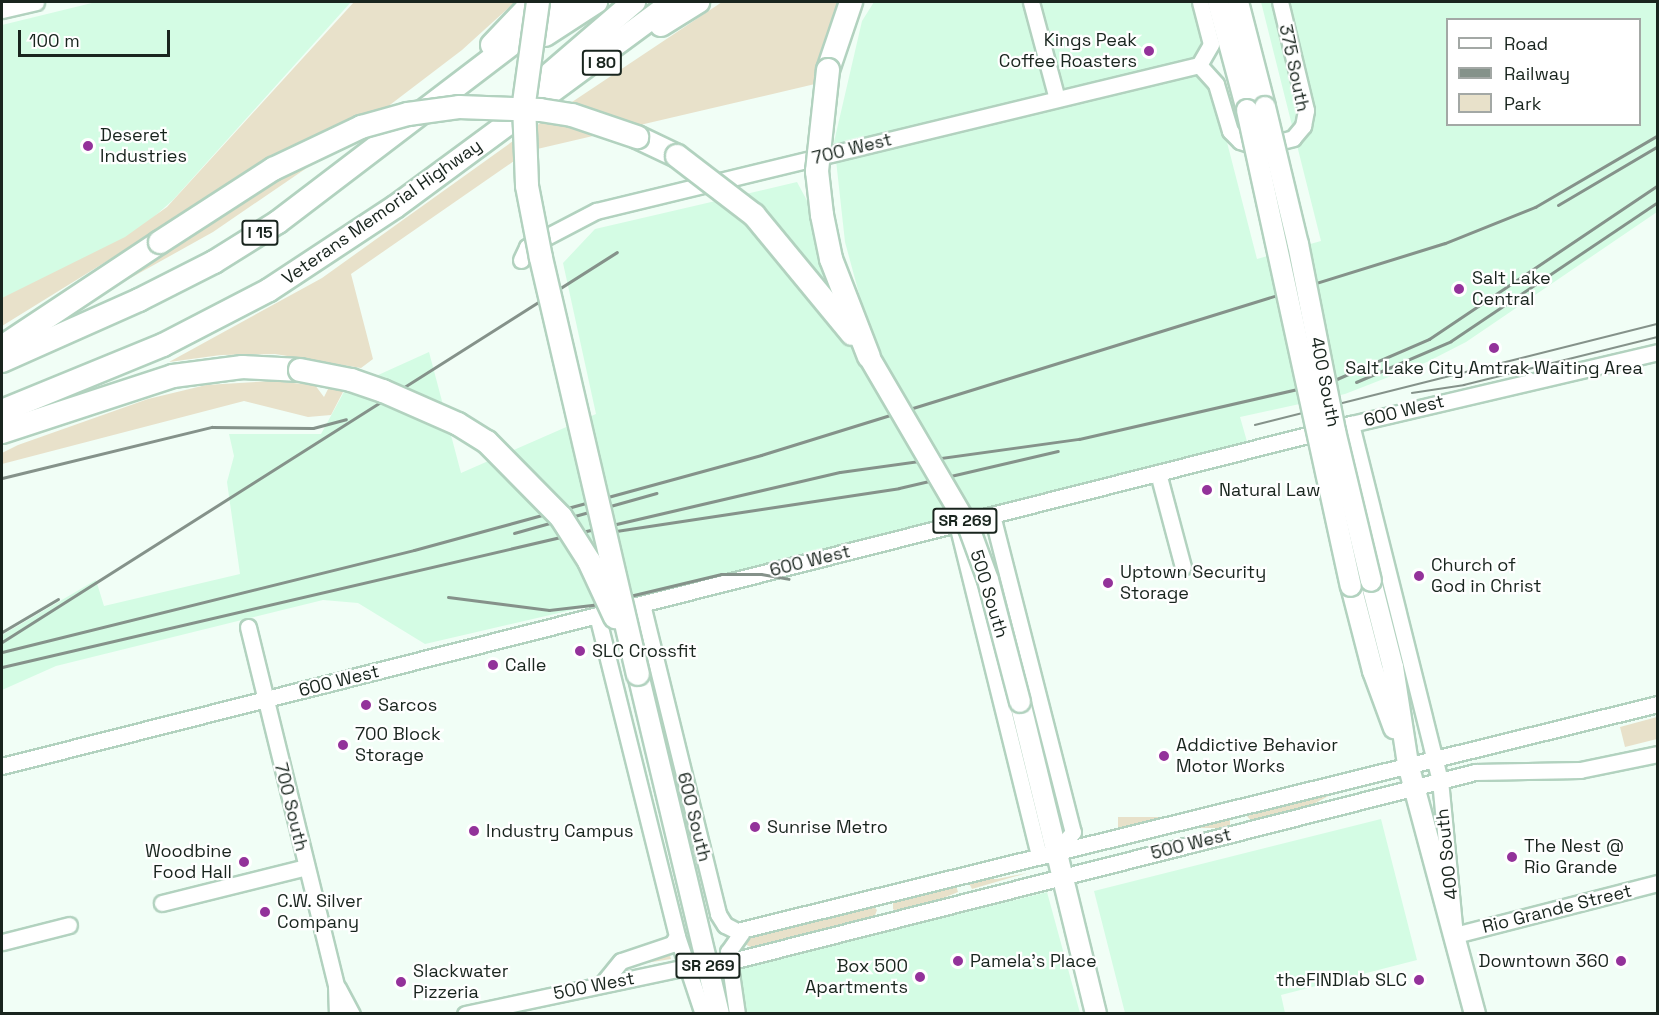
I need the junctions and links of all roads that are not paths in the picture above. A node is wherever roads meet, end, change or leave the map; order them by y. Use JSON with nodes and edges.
{"nodes":[{"id":1,"x":36,"y":2,"type":"edge"},
{"id":2,"x":533,"y":2,"type":"edge"},
{"id":3,"x":538,"y":2,"type":"edge"},
{"id":4,"x":567,"y":2,"type":"edge"},
{"id":5,"x":596,"y":2,"type":"edge"},
{"id":6,"x":634,"y":2,"type":"edge"},
{"id":7,"x":673,"y":2,"type":"edge"},
{"id":8,"x":698,"y":2,"type":"edge"},
{"id":9,"x":851,"y":2,"type":"edge"},
{"id":10,"x":1031,"y":2,"type":"edge"},
{"id":11,"x":1200,"y":2,"type":"edge"},
{"id":12,"x":1218,"y":2,"type":"edge"},
{"id":13,"x":1238,"y":2,"type":"edge"},
{"id":14,"x":1280,"y":2,"type":"edge"},
{"id":15,"x":2,"y":10,"type":"edge"},
{"id":16,"x":1199,"y":65,"type":"junction"},
{"id":17,"x":446,"y":94,"type":"junction"},
{"id":18,"x":1057,"y":99,"type":"junction"},
{"id":19,"x":1256,"y":109,"type":"junction"},
{"id":20,"x":506,"y":124,"type":"junction"},
{"id":21,"x":394,"y":134,"type":"junction"},
{"id":22,"x":395,"y":207,"type":"junction"},
{"id":23,"x":521,"y":260,"type":"dead end"},
{"id":24,"x":1658,"y":343,"type":"edge"},
{"id":25,"x":2,"y":347,"type":"edge"},
{"id":26,"x":1658,"y":352,"type":"edge"},
{"id":27,"x":869,"y":357,"type":"junction"},
{"id":28,"x":1620,"y":359,"type":"junction"},
{"id":29,"x":2,"y":361,"type":"edge"},
{"id":30,"x":2,"y":411,"type":"edge"},
{"id":31,"x":1351,"y":424,"type":"junction"},
{"id":32,"x":2,"y":432,"type":"edge"},
{"id":33,"x":1158,"y":473,"type":"junction"},
{"id":34,"x":992,"y":515,"type":"junction"},
{"id":35,"x":957,"y":524,"type":"junction"},
{"id":36,"x":1183,"y":567,"type":"dead end"},
{"id":37,"x":642,"y":604,"type":"junction"},
{"id":38,"x":597,"y":615,"type":"junction"},
{"id":39,"x":248,"y":627,"type":"dead end"},
{"id":40,"x":638,"y":674,"type":"junction"},
{"id":41,"x":265,"y":699,"type":"junction"},
{"id":42,"x":1658,"y":704,"type":"edge"},
{"id":43,"x":1658,"y":754,"type":"edge"},
{"id":44,"x":1434,"y":757,"type":"junction"},
{"id":45,"x":1408,"y":764,"type":"junction"},
{"id":46,"x":2,"y":766,"type":"edge"},
{"id":47,"x":1440,"y":780,"type":"junction"},
{"id":48,"x":1413,"y":787,"type":"junction"},
{"id":49,"x":1047,"y":854,"type":"junction"},
{"id":50,"x":306,"y":867,"type":"junction"},
{"id":51,"x":1062,"y":877,"type":"junction"},
{"id":52,"x":1658,"y":883,"type":"edge"},
{"id":53,"x":162,"y":903,"type":"dead end"},
{"id":54,"x":69,"y":925,"type":"dead end"},
{"id":55,"x":742,"y":932,"type":"junction"},
{"id":56,"x":1455,"y":935,"type":"junction"},
{"id":57,"x":677,"y":936,"type":"junction"},
{"id":58,"x":2,"y":942,"type":"edge"},
{"id":59,"x":728,"y":962,"type":"junction"},
{"id":60,"x":687,"y":967,"type":"junction"},
{"id":61,"x":603,"y":983,"type":"junction"},
{"id":62,"x":336,"y":986,"type":"junction"},
{"id":63,"x":337,"y":1014,"type":"edge"},
{"id":64,"x":352,"y":1014,"type":"edge"},
{"id":65,"x":465,"y":1014,"type":"edge"},
{"id":66,"x":703,"y":1014,"type":"edge"},
{"id":67,"x":719,"y":1014,"type":"edge"},
{"id":68,"x":737,"y":1014,"type":"edge"},
{"id":69,"x":1096,"y":1014,"type":"edge"},
{"id":70,"x":1475,"y":1014,"type":"edge"}],
"edges":[{"from":1,"to":15,"type":"street"},
{"from":2,"to":17,"type":"highway"},
{"from":3,"to":40,"type":"highway","bridge":true},
{"from":4,"to":17,"type":"highway","number":"I 15"},
{"from":5,"to":21,"type":"highway"},
{"from":6,"to":22,"type":"highway"},
{"from":7,"to":20,"type":"highway","name":"Veterans Memorial Highway"},
{"from":8,"to":20,"type":"highway","number":"I 80"},
{"from":9,"to":27,"type":"highway","bridge":true},
{"from":10,"to":18,"type":"street"},
{"from":11,"to":16,"type":"street"},
{"from":12,"to":19,"type":"main road","name":"400 South"},
{"from":13,"to":19,"type":"main road","name":"400 South"},
{"from":14,"to":16,"type":"street","name":"375 South"},
{"from":16,"to":18,"type":"street","name":"700 West"},
{"from":17,"to":21,"type":"highway","number":"I 15"},
{"from":18,"to":23,"type":"street","name":"700 West"},
{"from":19,"to":45,"type":"main road","name":"400 South","bridge":true},
{"from":19,"to":45,"type":"main road","name":"400 South","bridge":true},
{"from":20,"to":22,"type":"highway","name":"Veterans Memorial Highway"},
{"from":21,"to":29,"type":"highway","number":"I 15"},
{"from":22,"to":30,"type":"highway","name":"Veterans Memorial Highway"},
{"from":24,"to":28,"type":"street","name":"600 West"},
{"from":25,"to":27,"type":"highway","bridge":true},
{"from":26,"to":28,"type":"street","name":"600 West"},
{"from":27,"to":49,"type":"main road","name":"500 South","number":"SR 269","bridge":true},
{"from":28,"to":31,"type":"street","name":"600 West"},
{"from":31,"to":33,"type":"street","name":"600 West"},
{"from":31,"to":44,"type":"street","name":"400 South"},
{"from":32,"to":40,"type":"highway","bridge":true},
{"from":33,"to":34,"type":"street","name":"600 West"},
{"from":33,"to":36,"type":"street"},
{"from":34,"to":35,"type":"street","name":"600 West"},
{"from":34,"to":49,"type":"street","name":"500 South"},
{"from":35,"to":37,"type":"street","name":"600 West"},
{"from":35,"to":49,"type":"street","name":"500 South"},
{"from":37,"to":38,"type":"street","name":"600 West"},
{"from":37,"to":55,"type":"street","name":"600 South"},
{"from":38,"to":41,"type":"street","name":"600 West"},
{"from":38,"to":57,"type":"street"},
{"from":39,"to":41,"type":"street","name":"700 South"},
{"from":40,"to":67,"type":"main road","name":"600 South","number":"SR 269"},
{"from":41,"to":46,"type":"street","name":"600 West"},
{"from":41,"to":50,"type":"street","name":"700 South"},
{"from":42,"to":44,"type":"street","name":"500 West"},
{"from":43,"to":47,"type":"street","name":"500 West"},
{"from":44,"to":45,"type":"street","name":"500 West"},
{"from":44,"to":47,"type":"street","name":"400 South"},
{"from":45,"to":48,"type":"main road","name":"400 South"},
{"from":45,"to":49,"type":"street","name":"500 West"},
{"from":47,"to":48,"type":"street","name":"500 West"},
{"from":47,"to":56,"type":"street","name":"400 South"},
{"from":48,"to":51,"type":"street","name":"500 West"},
{"from":48,"to":56,"type":"main road","name":"400 South"},
{"from":49,"to":51,"type":"main road","name":"500 South","number":"SR 269"},
{"from":49,"to":55,"type":"street","name":"500 West"},
{"from":50,"to":53,"type":"street"},
{"from":50,"to":62,"type":"street","name":"700 South"},
{"from":51,"to":59,"type":"street","name":"500 West"},
{"from":51,"to":69,"type":"main road","name":"500 South","number":"SR 269"},
{"from":52,"to":56,"type":"street","name":"Rio Grande Street"},
{"from":54,"to":58,"type":"street"},
{"from":55,"to":59,"type":"street"},
{"from":56,"to":70,"type":"main road","name":"400 South"},
{"from":57,"to":60,"type":"street"},
{"from":57,"to":61,"type":"street"},
{"from":59,"to":68,"type":"street"},
{"from":60,"to":61,"type":"street","name":"500 West"},
{"from":60,"to":66,"type":"street"},
{"from":61,"to":65,"type":"street","name":"500 West"},
{"from":62,"to":63,"type":"street","name":"700 South"},
{"from":62,"to":64,"type":"street","name":"700 South"}]}
